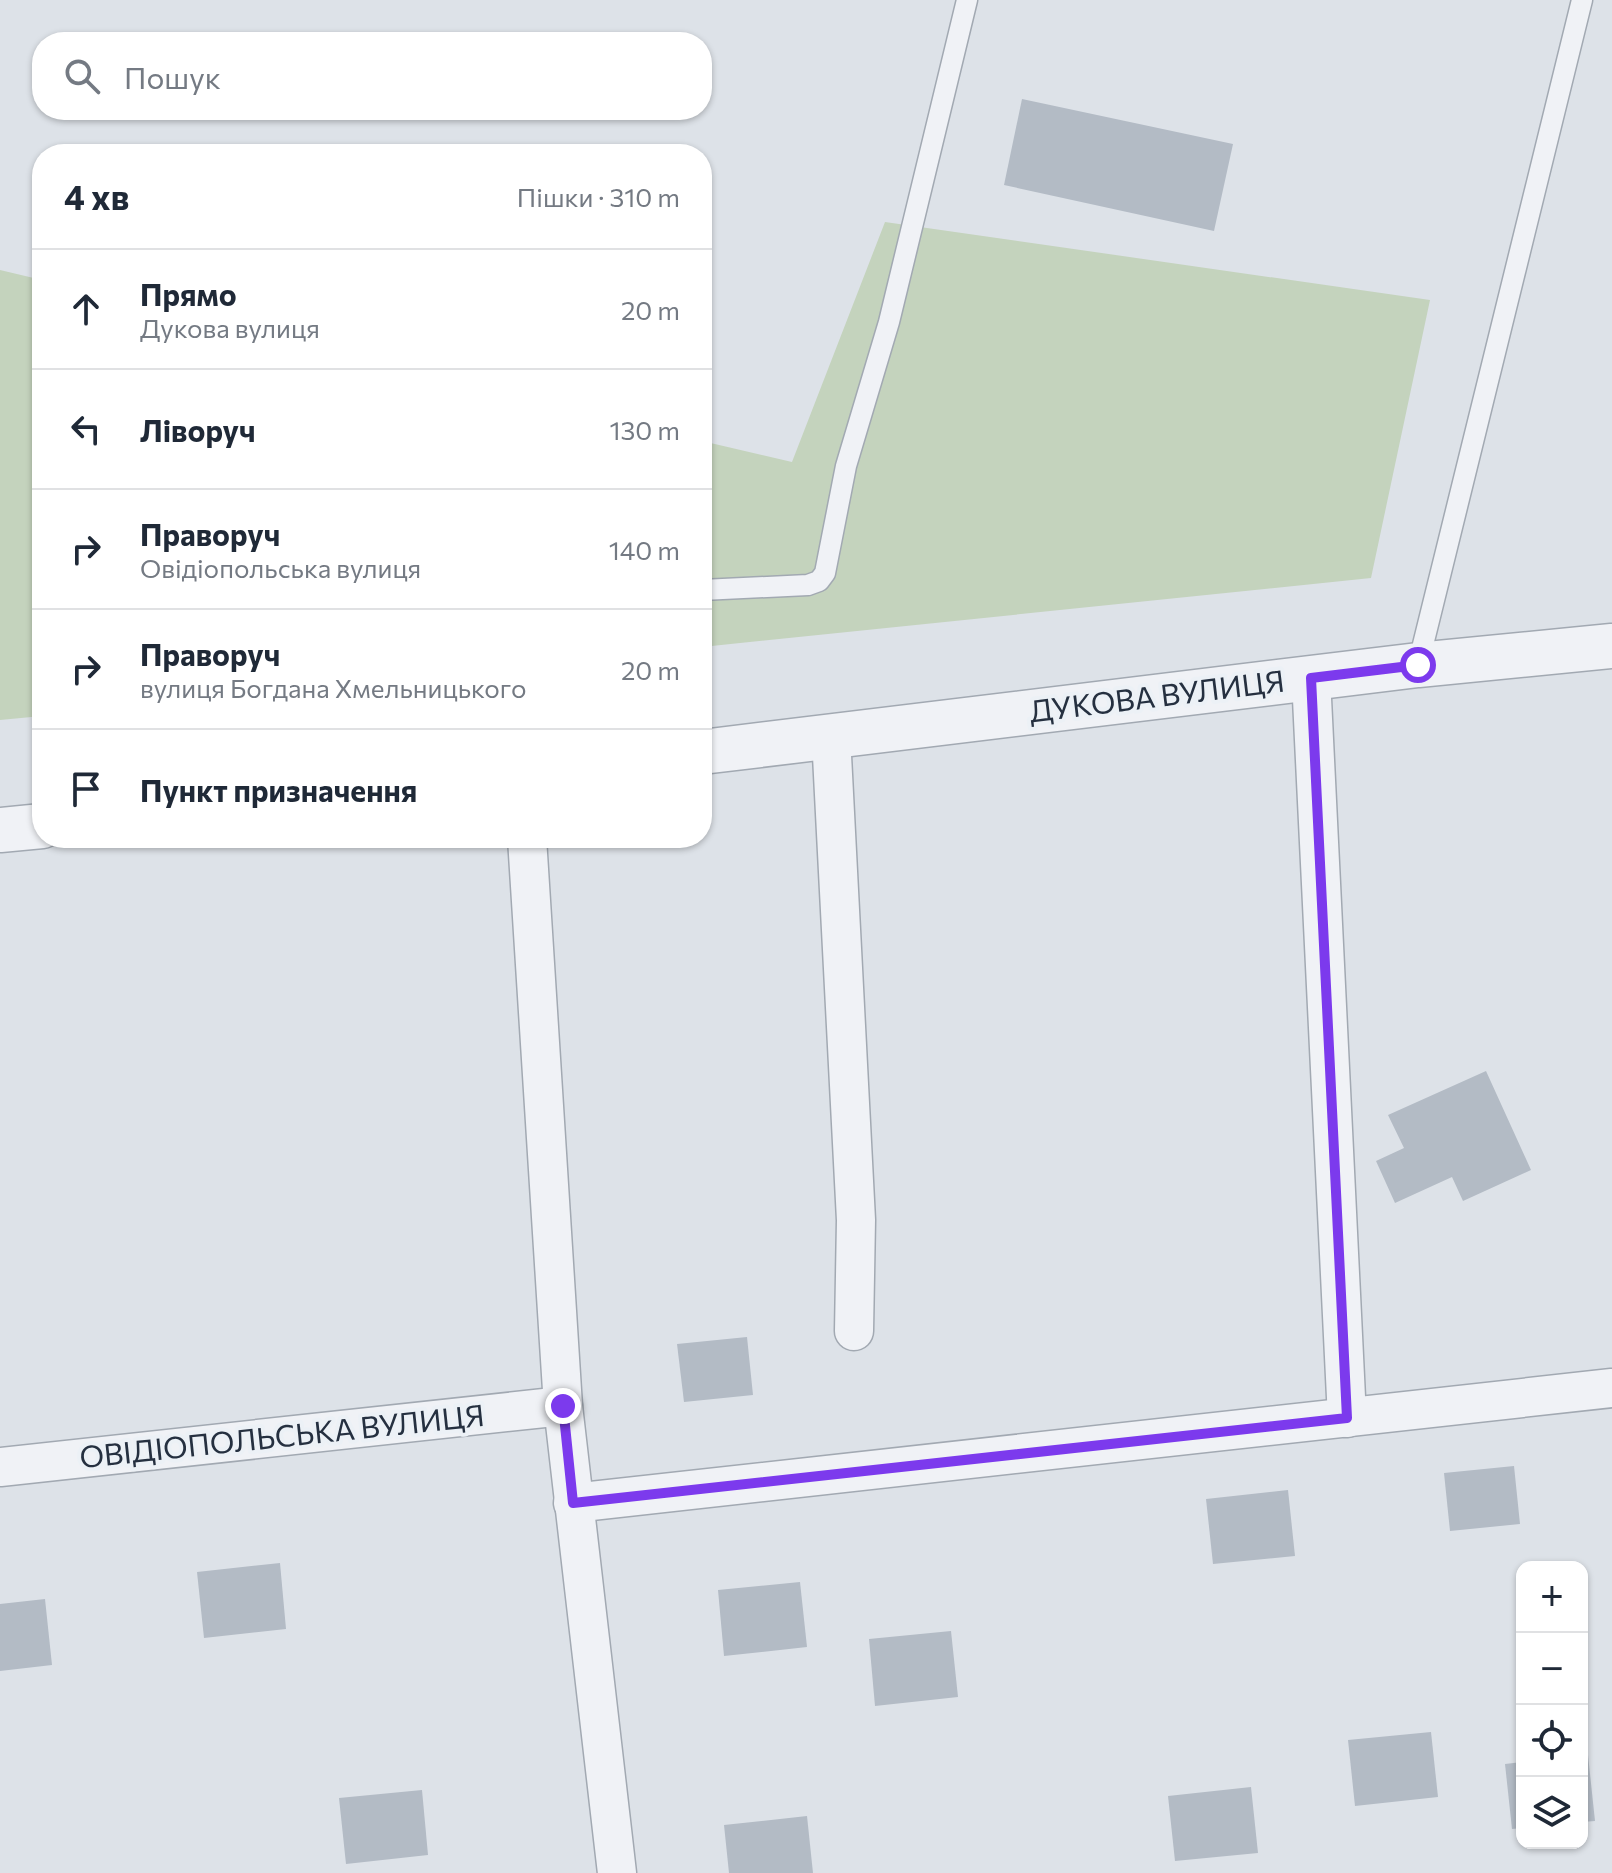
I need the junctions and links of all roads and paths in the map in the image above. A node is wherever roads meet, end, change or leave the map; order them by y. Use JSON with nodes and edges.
{"nodes":[{"id":1,"x":967,"y":0,"type":"edge"},
{"id":2,"x":1582,"y":0,"type":"edge"},
{"id":3,"x":712,"y":590,"type":"edge"},
{"id":4,"x":1612,"y":646,"type":"edge"},
{"id":5,"x":1418,"y":665,"type":"junction"},
{"id":6,"x":1311,"y":678,"type":"junction"},
{"id":7,"x":831,"y":736,"type":"junction"},
{"id":8,"x":712,"y":751,"type":"edge"},
{"id":9,"x":32,"y":827,"type":"edge"},
{"id":10,"x":0,"y":830,"type":"edge"},
{"id":11,"x":528,"y":848,"type":"edge"},
{"id":12,"x":854,"y":1331,"type":"dead end"},
{"id":13,"x":1612,"y":1388,"type":"edge"},
{"id":14,"x":563,"y":1406,"type":"junction"},
{"id":15,"x":1347,"y":1418,"type":"junction"},
{"id":16,"x":0,"y":1467,"type":"edge"},
{"id":17,"x":573,"y":1503,"type":"junction"},
{"id":18,"x":617,"y":1873,"type":"edge"}],
"edges":[{"from":1,"to":3,"type":"lane"},
{"from":2,"to":5,"type":"lane"},
{"from":4,"to":5,"type":"street","name":"ДУКОВА ВУЛИЦЯ"},
{"from":5,"to":6,"type":"street","name":"ДУКОВА ВУЛИЦЯ"},
{"from":6,"to":7,"type":"street","name":"ДУКОВА ВУЛИЦЯ"},
{"from":6,"to":15,"type":"street"},
{"from":7,"to":8,"type":"street","name":"ДУКОВА ВУЛИЦЯ"},
{"from":7,"to":12,"type":"street"},
{"from":9,"to":10,"type":"street"},
{"from":11,"to":14,"type":"street"},
{"from":13,"to":15,"type":"street"},
{"from":14,"to":16,"type":"street","name":"ОВІДІОПОЛЬСЬКА ВУЛИЦЯ"},
{"from":14,"to":17,"type":"street"},
{"from":15,"to":17,"type":"street"},
{"from":17,"to":18,"type":"street"}]}
